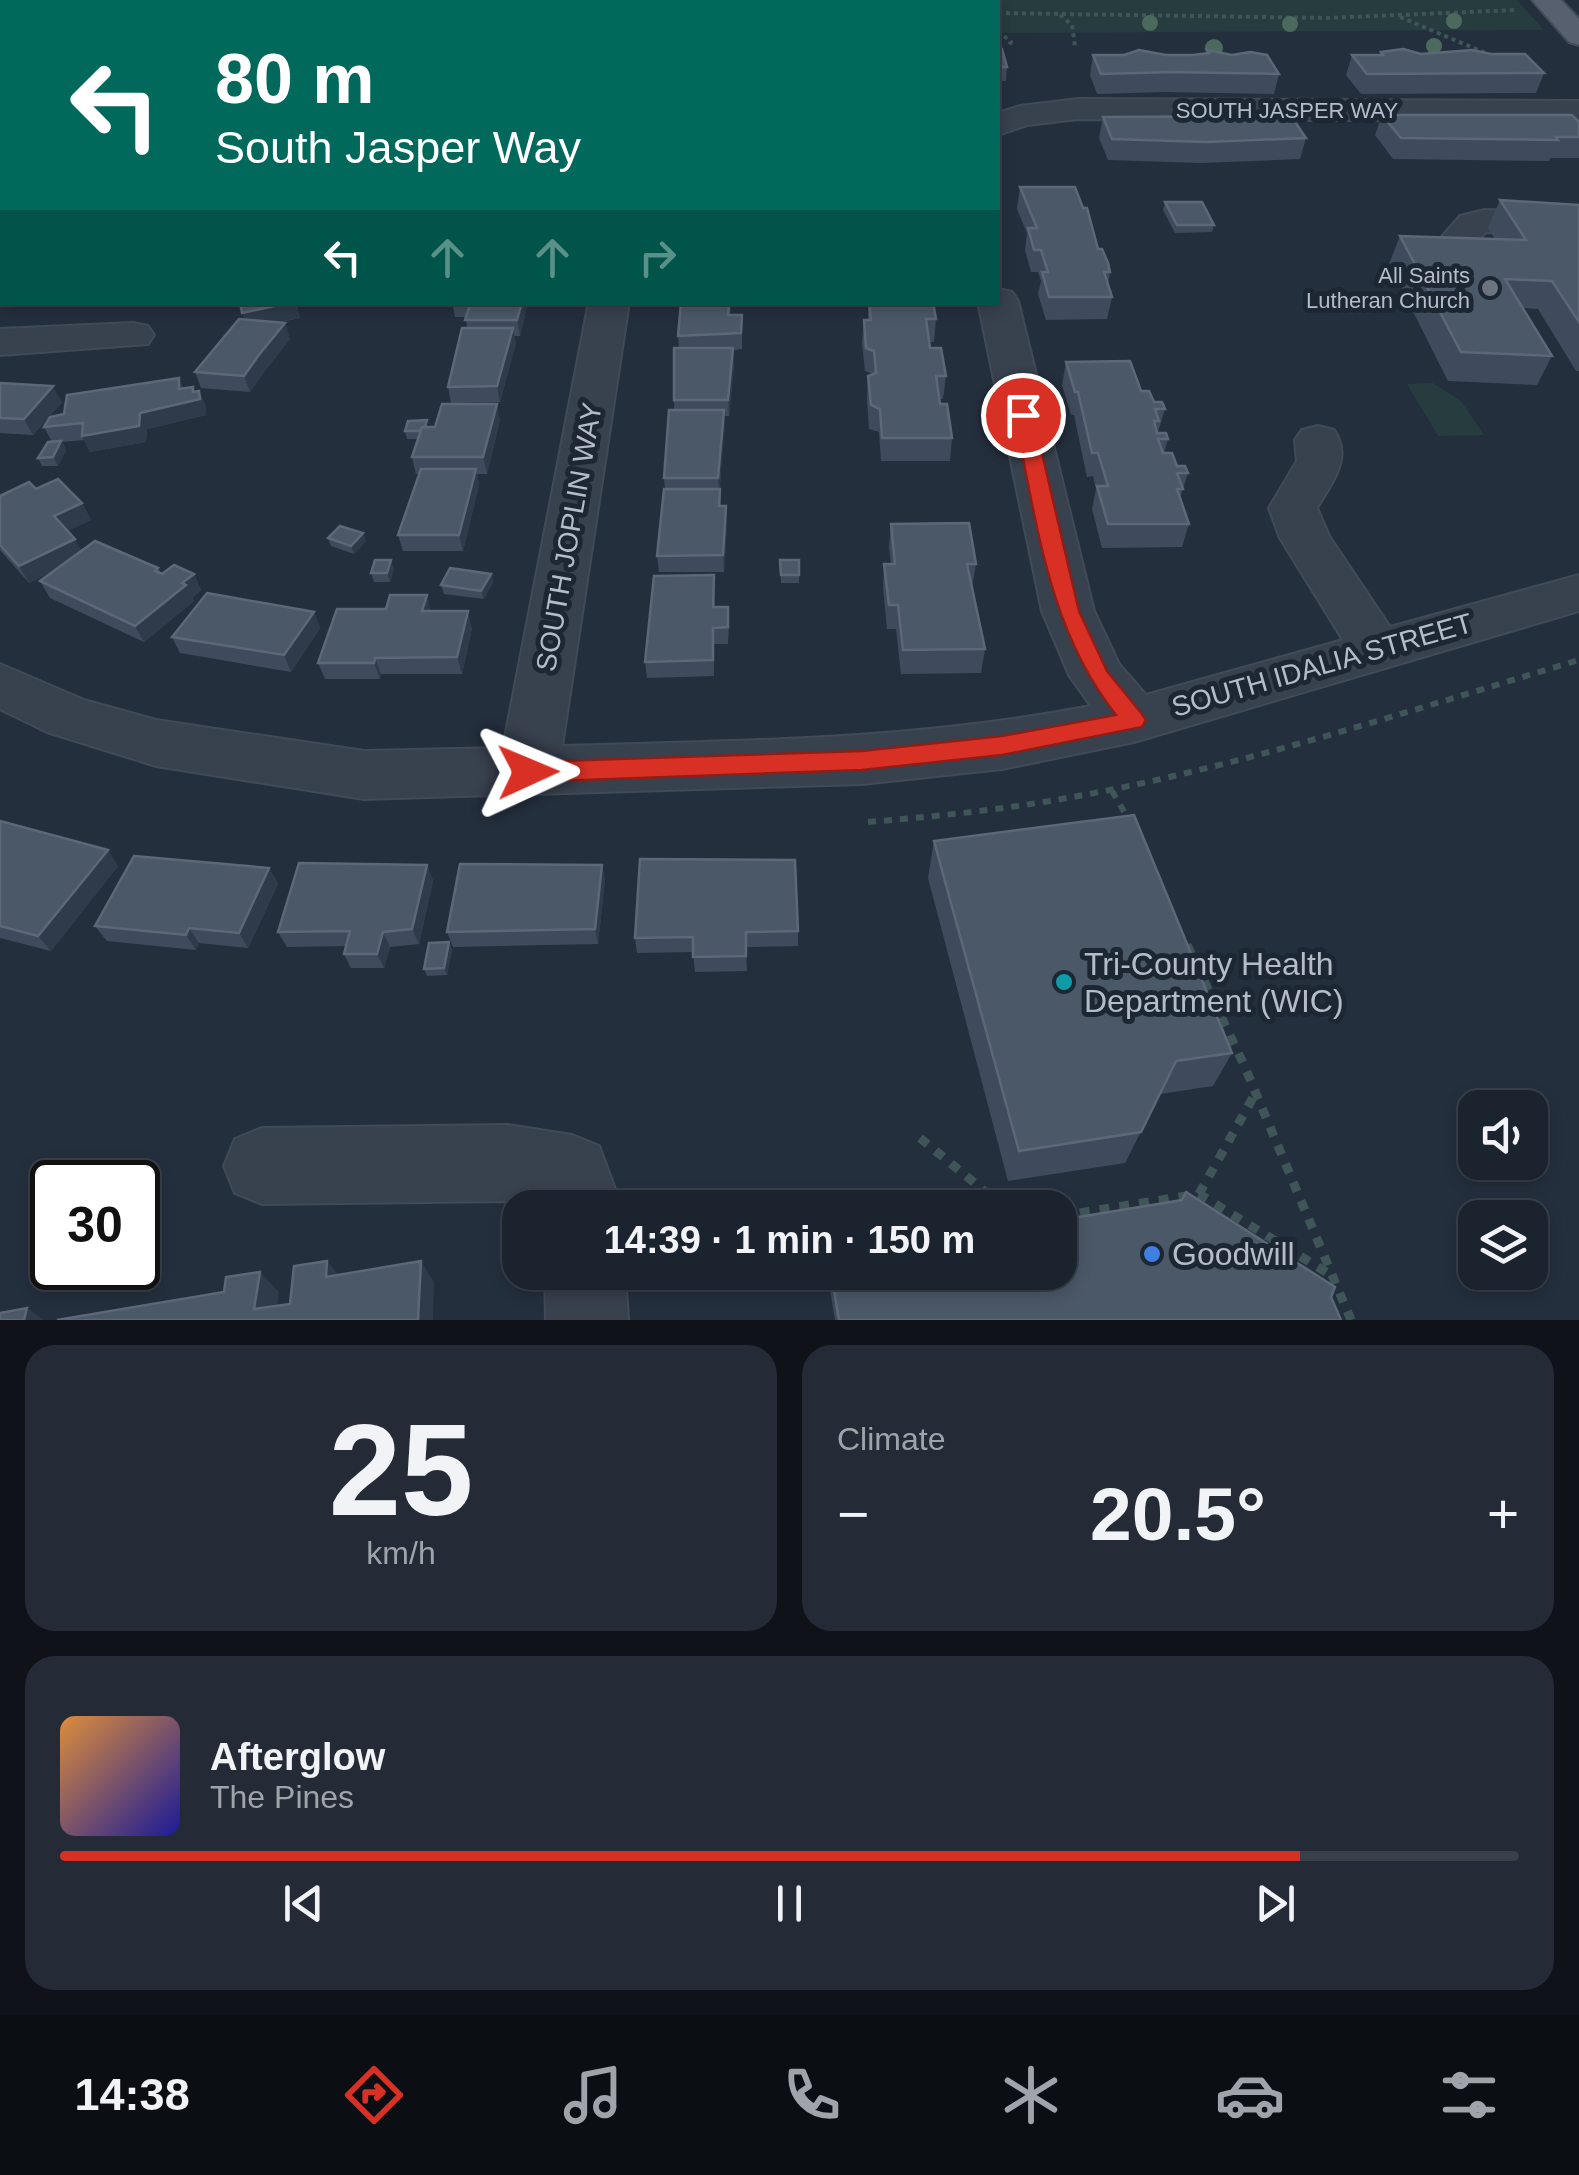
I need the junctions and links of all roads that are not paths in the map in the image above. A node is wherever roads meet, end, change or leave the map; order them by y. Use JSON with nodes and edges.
{"nodes":[{"id":1,"x":1546,"y":0,"type":"edge"},
{"id":2,"x":1579,"y":36,"type":"edge"},
{"id":3,"x":1579,"y":111,"type":"edge"},
{"id":4,"x":1000,"y":124,"type":"edge"},
{"id":5,"x":1579,"y":224,"type":"edge"},
{"id":6,"x":1458,"y":240,"type":"edge"},
{"id":7,"x":608,"y":305,"type":"edge"},
{"id":8,"x":999,"y":305,"type":"edge"},
{"id":9,"x":133,"y":335,"type":"dead end"},
{"id":10,"x":0,"y":342,"type":"edge"},
{"id":11,"x":1318,"y":440,"type":"dead end"},
{"id":12,"x":1579,"y":593,"type":"edge"},
{"id":13,"x":1376,"y":649,"type":"junction"},
{"id":14,"x":0,"y":685,"type":"edge"},
{"id":15,"x":1134,"y":720,"type":"junction"},
{"id":16,"x":528,"y":772,"type":"junction"},
{"id":17,"x":262,"y":1166,"type":"dead end"},
{"id":18,"x":577,"y":1190,"type":"edge"},
{"id":19,"x":586,"y":1290,"type":"edge"},
{"id":20,"x":587,"y":1320,"type":"edge"}],
"edges":[{"from":1,"to":2,"type":"main road"},
{"from":3,"to":4,"type":"street","name":"SOUTH JASPER WAY"},
{"from":5,"to":6,"type":"street"},
{"from":7,"to":16,"type":"street","name":"SOUTH JOPLIN WAY"},
{"from":8,"to":15,"type":"street"},
{"from":9,"to":10,"type":"street"},
{"from":11,"to":13,"type":"street"},
{"from":12,"to":13,"type":"street","name":"SOUTH IDALIA STREET"},
{"from":13,"to":15,"type":"street","name":"SOUTH IDALIA STREET"},
{"from":14,"to":16,"type":"street","name":"SOUTH IDALIA STREET"},
{"from":15,"to":16,"type":"street","name":"SOUTH IDALIA STREET"},
{"from":17,"to":18,"type":"street"},
{"from":19,"to":20,"type":"street"}]}
